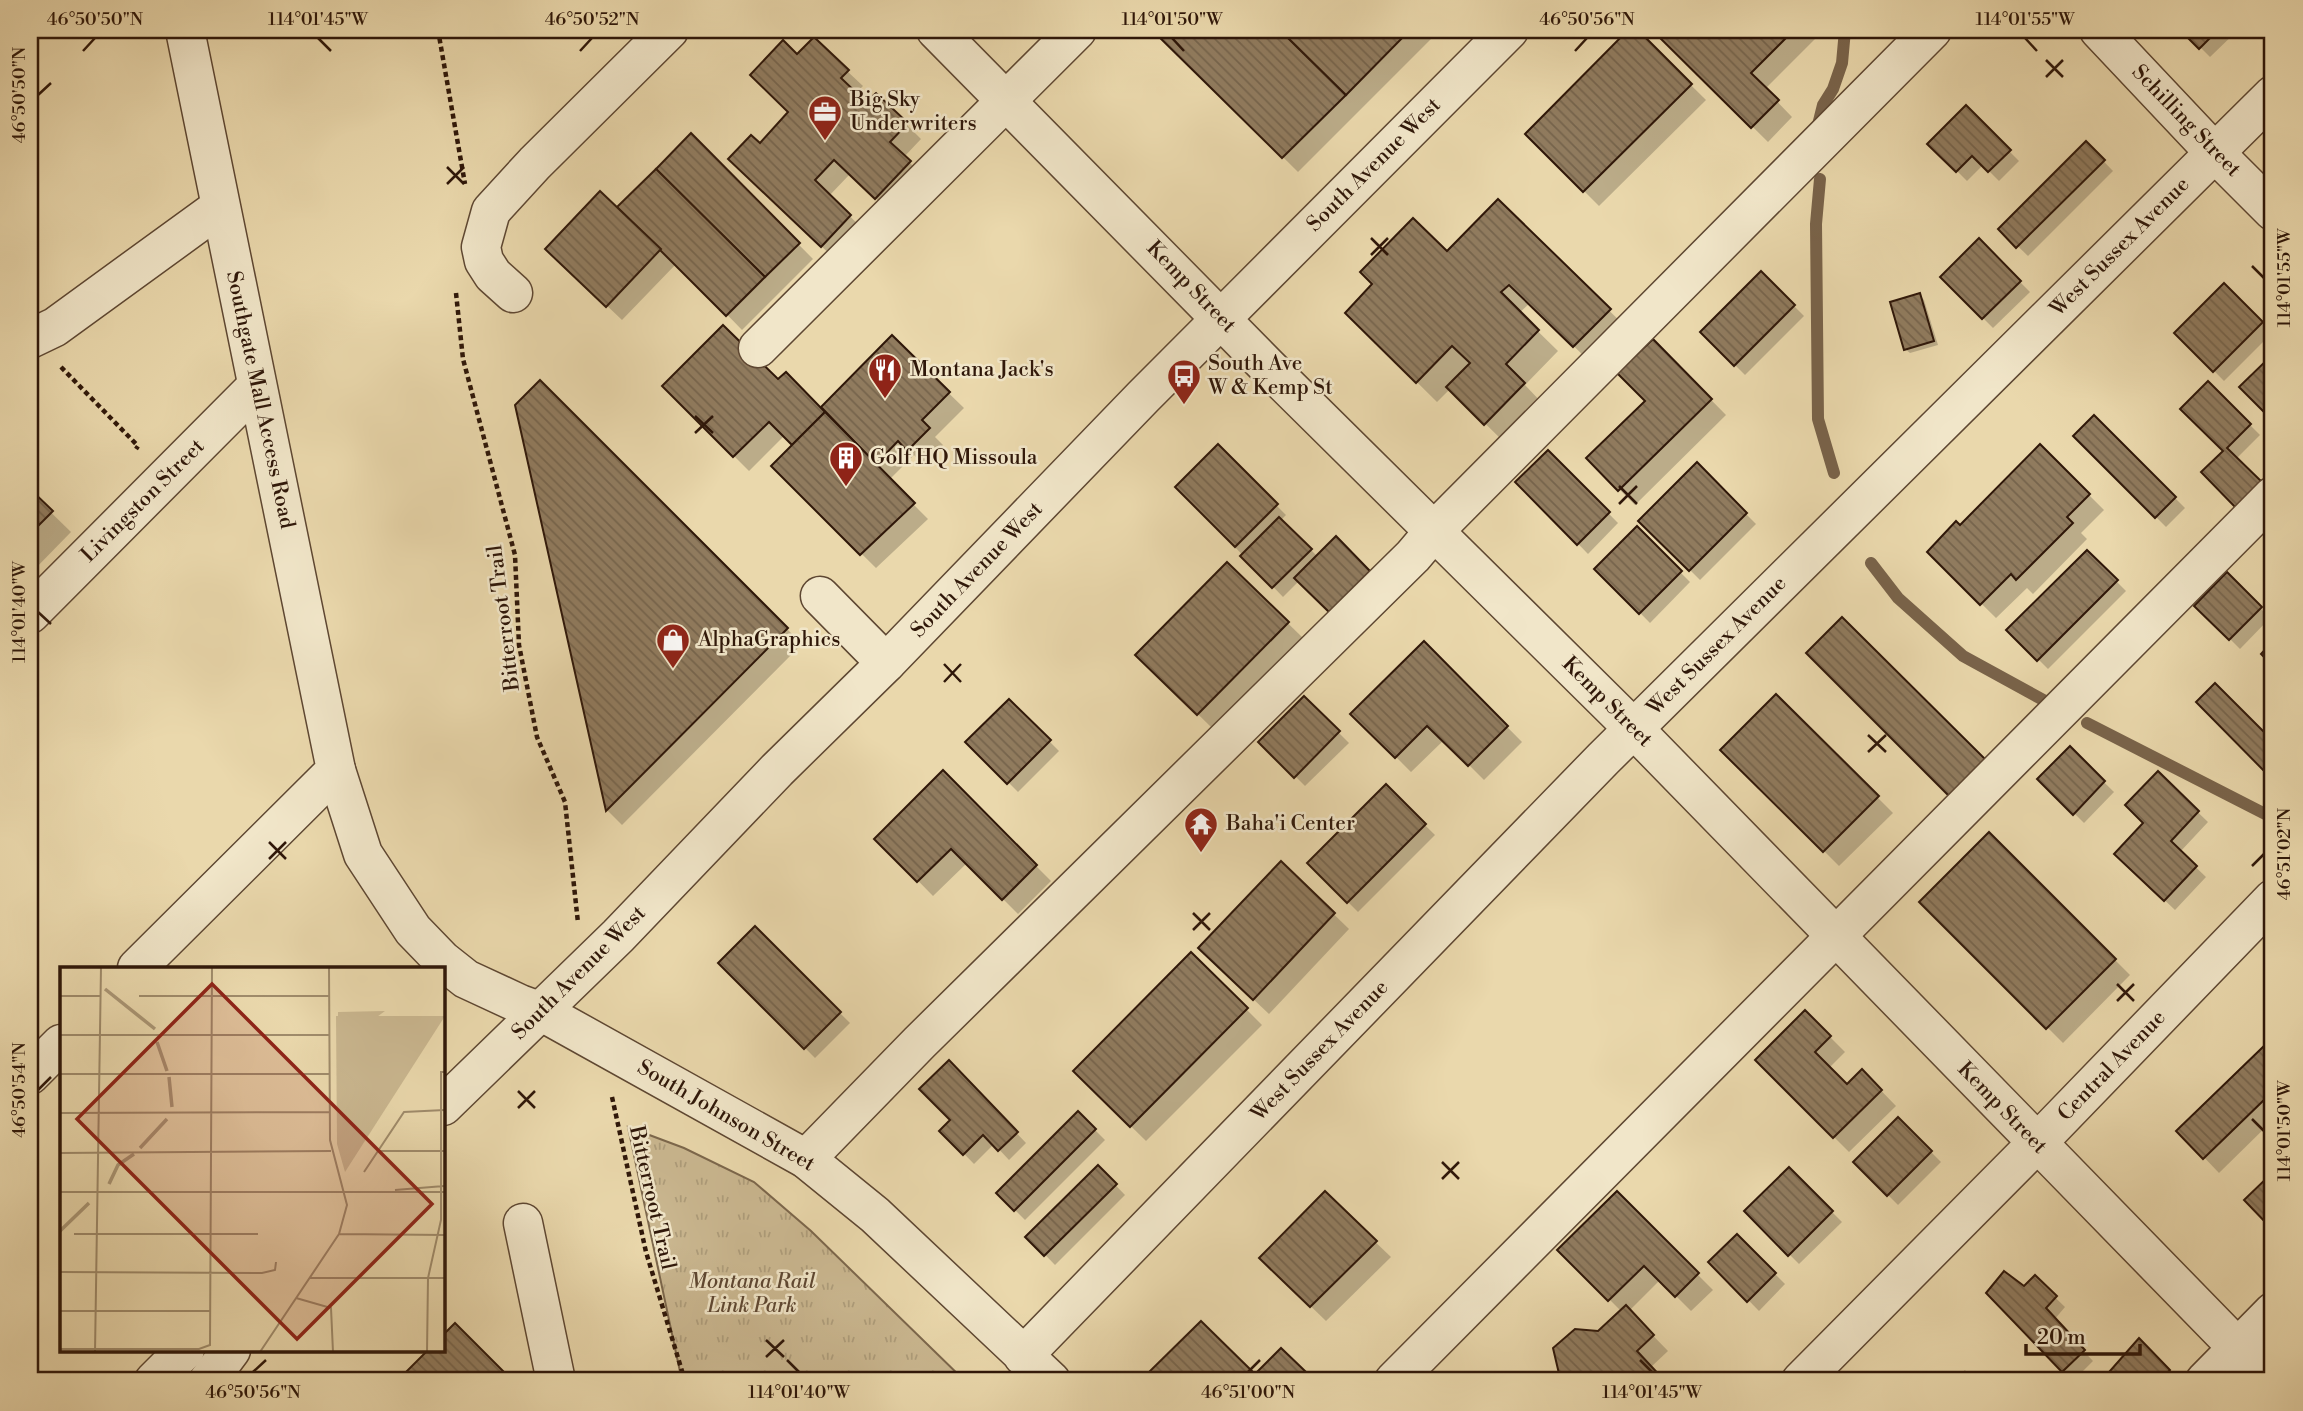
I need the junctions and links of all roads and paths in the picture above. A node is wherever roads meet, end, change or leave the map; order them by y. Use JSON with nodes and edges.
{"nodes":[{"id":1,"x":185,"y":30,"type":"edge"},
{"id":2,"x":438,"y":30,"type":"edge"},
{"id":3,"x":669,"y":30,"type":"edge"},
{"id":4,"x":936,"y":30,"type":"edge"},
{"id":5,"x":1077,"y":30,"type":"edge"},
{"id":6,"x":1509,"y":30,"type":"edge"},
{"id":7,"x":1932,"y":30,"type":"edge"},
{"id":8,"x":2099,"y":30,"type":"edge"},
{"id":9,"x":2273,"y":95,"type":"edge"},
{"id":10,"x":1007,"y":101,"type":"junction"},
{"id":11,"x":2215,"y":153,"type":"junction"},
{"id":12,"x":462,"y":197,"type":"dead end"},
{"id":13,"x":220,"y":207,"type":"junction"},
{"id":14,"x":2273,"y":211,"type":"edge"},
{"id":15,"x":456,"y":288,"type":"dead end"},
{"id":16,"x":513,"y":293,"type":"dead end"},
{"id":17,"x":1222,"y":317,"type":"junction"},
{"id":18,"x":758,"y":348,"type":"dead end"},
{"id":19,"x":43,"y":350,"type":"edge"},
{"id":20,"x":256,"y":387,"type":"junction"},
{"id":21,"x":131,"y":457,"type":"dead end"},
{"id":22,"x":2273,"y":496,"type":"edge"},
{"id":23,"x":1435,"y":530,"type":"junction"},
{"id":24,"x":820,"y":596,"type":"dead end"},
{"id":25,"x":30,"y":614,"type":"edge"},
{"id":26,"x":886,"y":663,"type":"junction"},
{"id":27,"x":1634,"y":729,"type":"junction"},
{"id":28,"x":336,"y":770,"type":"junction"},
{"id":29,"x":2273,"y":899,"type":"edge"},
{"id":30,"x":578,"y":923,"type":"dead end"},
{"id":31,"x":1836,"y":937,"type":"junction"},
{"id":32,"x":138,"y":967,"type":"edge"},
{"id":33,"x":542,"y":1012,"type":"junction"},
{"id":34,"x":60,"y":1045,"type":"edge"},
{"id":35,"x":30,"y":1075,"type":"edge"},
{"id":36,"x":613,"y":1102,"type":"dead end"},
{"id":37,"x":444,"y":1105,"type":"edge"},
{"id":38,"x":2036,"y":1144,"type":"junction"},
{"id":39,"x":806,"y":1159,"type":"junction"},
{"id":40,"x":523,"y":1223,"type":"dead end"},
{"id":41,"x":2273,"y":1312,"type":"edge"},
{"id":42,"x":2237,"y":1348,"type":"junction"},
{"id":43,"x":183,"y":1352,"type":"edge"},
{"id":44,"x":230,"y":1352,"type":"edge"},
{"id":45,"x":1023,"y":1356,"type":"junction"},
{"id":46,"x":154,"y":1381,"type":"edge"},
{"id":47,"x":208,"y":1381,"type":"edge"},
{"id":48,"x":556,"y":1381,"type":"edge"},
{"id":49,"x":685,"y":1381,"type":"edge"},
{"id":50,"x":1051,"y":1381,"type":"edge"},
{"id":51,"x":1394,"y":1381,"type":"edge"},
{"id":52,"x":1801,"y":1381,"type":"edge"},
{"id":53,"x":2205,"y":1381,"type":"edge"},
{"id":54,"x":2270,"y":1381,"type":"edge"}],
"edges":[{"from":1,"to":13,"type":"street","name":"Southgate Mall Access Road"},
{"from":2,"to":12,"type":"path"},
{"from":3,"to":16,"type":"street"},
{"from":4,"to":10,"type":"street","name":"Kemp Street"},
{"from":5,"to":10,"type":"street"},
{"from":6,"to":17,"type":"street","name":"South Avenue West"},
{"from":7,"to":23,"type":"street"},
{"from":8,"to":11,"type":"street","name":"Schilling Street"},
{"from":9,"to":11,"type":"street","name":"West Sussex Avenue"},
{"from":10,"to":17,"type":"street","name":"Kemp Street"},
{"from":10,"to":18,"type":"street"},
{"from":11,"to":14,"type":"street","name":"Schilling Street"},
{"from":11,"to":27,"type":"street","name":"West Sussex Avenue"},
{"from":13,"to":19,"type":"street"},
{"from":13,"to":20,"type":"street","name":"Southgate Mall Access Road"},
{"from":15,"to":30,"type":"path","name":"Bitterroot Trail"},
{"from":17,"to":23,"type":"street","name":"Kemp Street"},
{"from":17,"to":26,"type":"street","name":"South Avenue West"},
{"from":19,"to":21,"type":"path"},
{"from":20,"to":25,"type":"street","name":"Livingston Street"},
{"from":20,"to":28,"type":"street","name":"Southgate Mall Access Road"},
{"from":22,"to":31,"type":"street"},
{"from":23,"to":27,"type":"street","name":"Kemp Street"},
{"from":23,"to":39,"type":"street"},
{"from":24,"to":26,"type":"street"},
{"from":26,"to":33,"type":"street","name":"South Avenue West"},
{"from":27,"to":31,"type":"street","name":"Kemp Street"},
{"from":27,"to":45,"type":"street","name":"West Sussex Avenue"},
{"from":28,"to":32,"type":"street"},
{"from":28,"to":33,"type":"street","name":"Southgate Mall Access Road"},
{"from":29,"to":38,"type":"street","name":"Central Avenue"},
{"from":31,"to":38,"type":"street","name":"Kemp Street"},
{"from":31,"to":51,"type":"street"},
{"from":33,"to":37,"type":"street","name":"South Avenue West"},
{"from":33,"to":39,"type":"street","name":"South Johnson Street"},
{"from":34,"to":35,"type":"street"},
{"from":36,"to":49,"type":"path","name":"Bitterroot Trail"},
{"from":38,"to":42,"type":"street","name":"Kemp Street"},
{"from":38,"to":52,"type":"street","name":"Central Avenue"},
{"from":39,"to":45,"type":"street","name":"South Johnson Street"},
{"from":40,"to":48,"type":"street"},
{"from":41,"to":42,"type":"street"},
{"from":42,"to":53,"type":"street"},
{"from":42,"to":54,"type":"street","name":"Kemp Street"},
{"from":43,"to":46,"type":"street"},
{"from":44,"to":47,"type":"street"},
{"from":45,"to":50,"type":"street","name":"South Johnson Street"}]}
